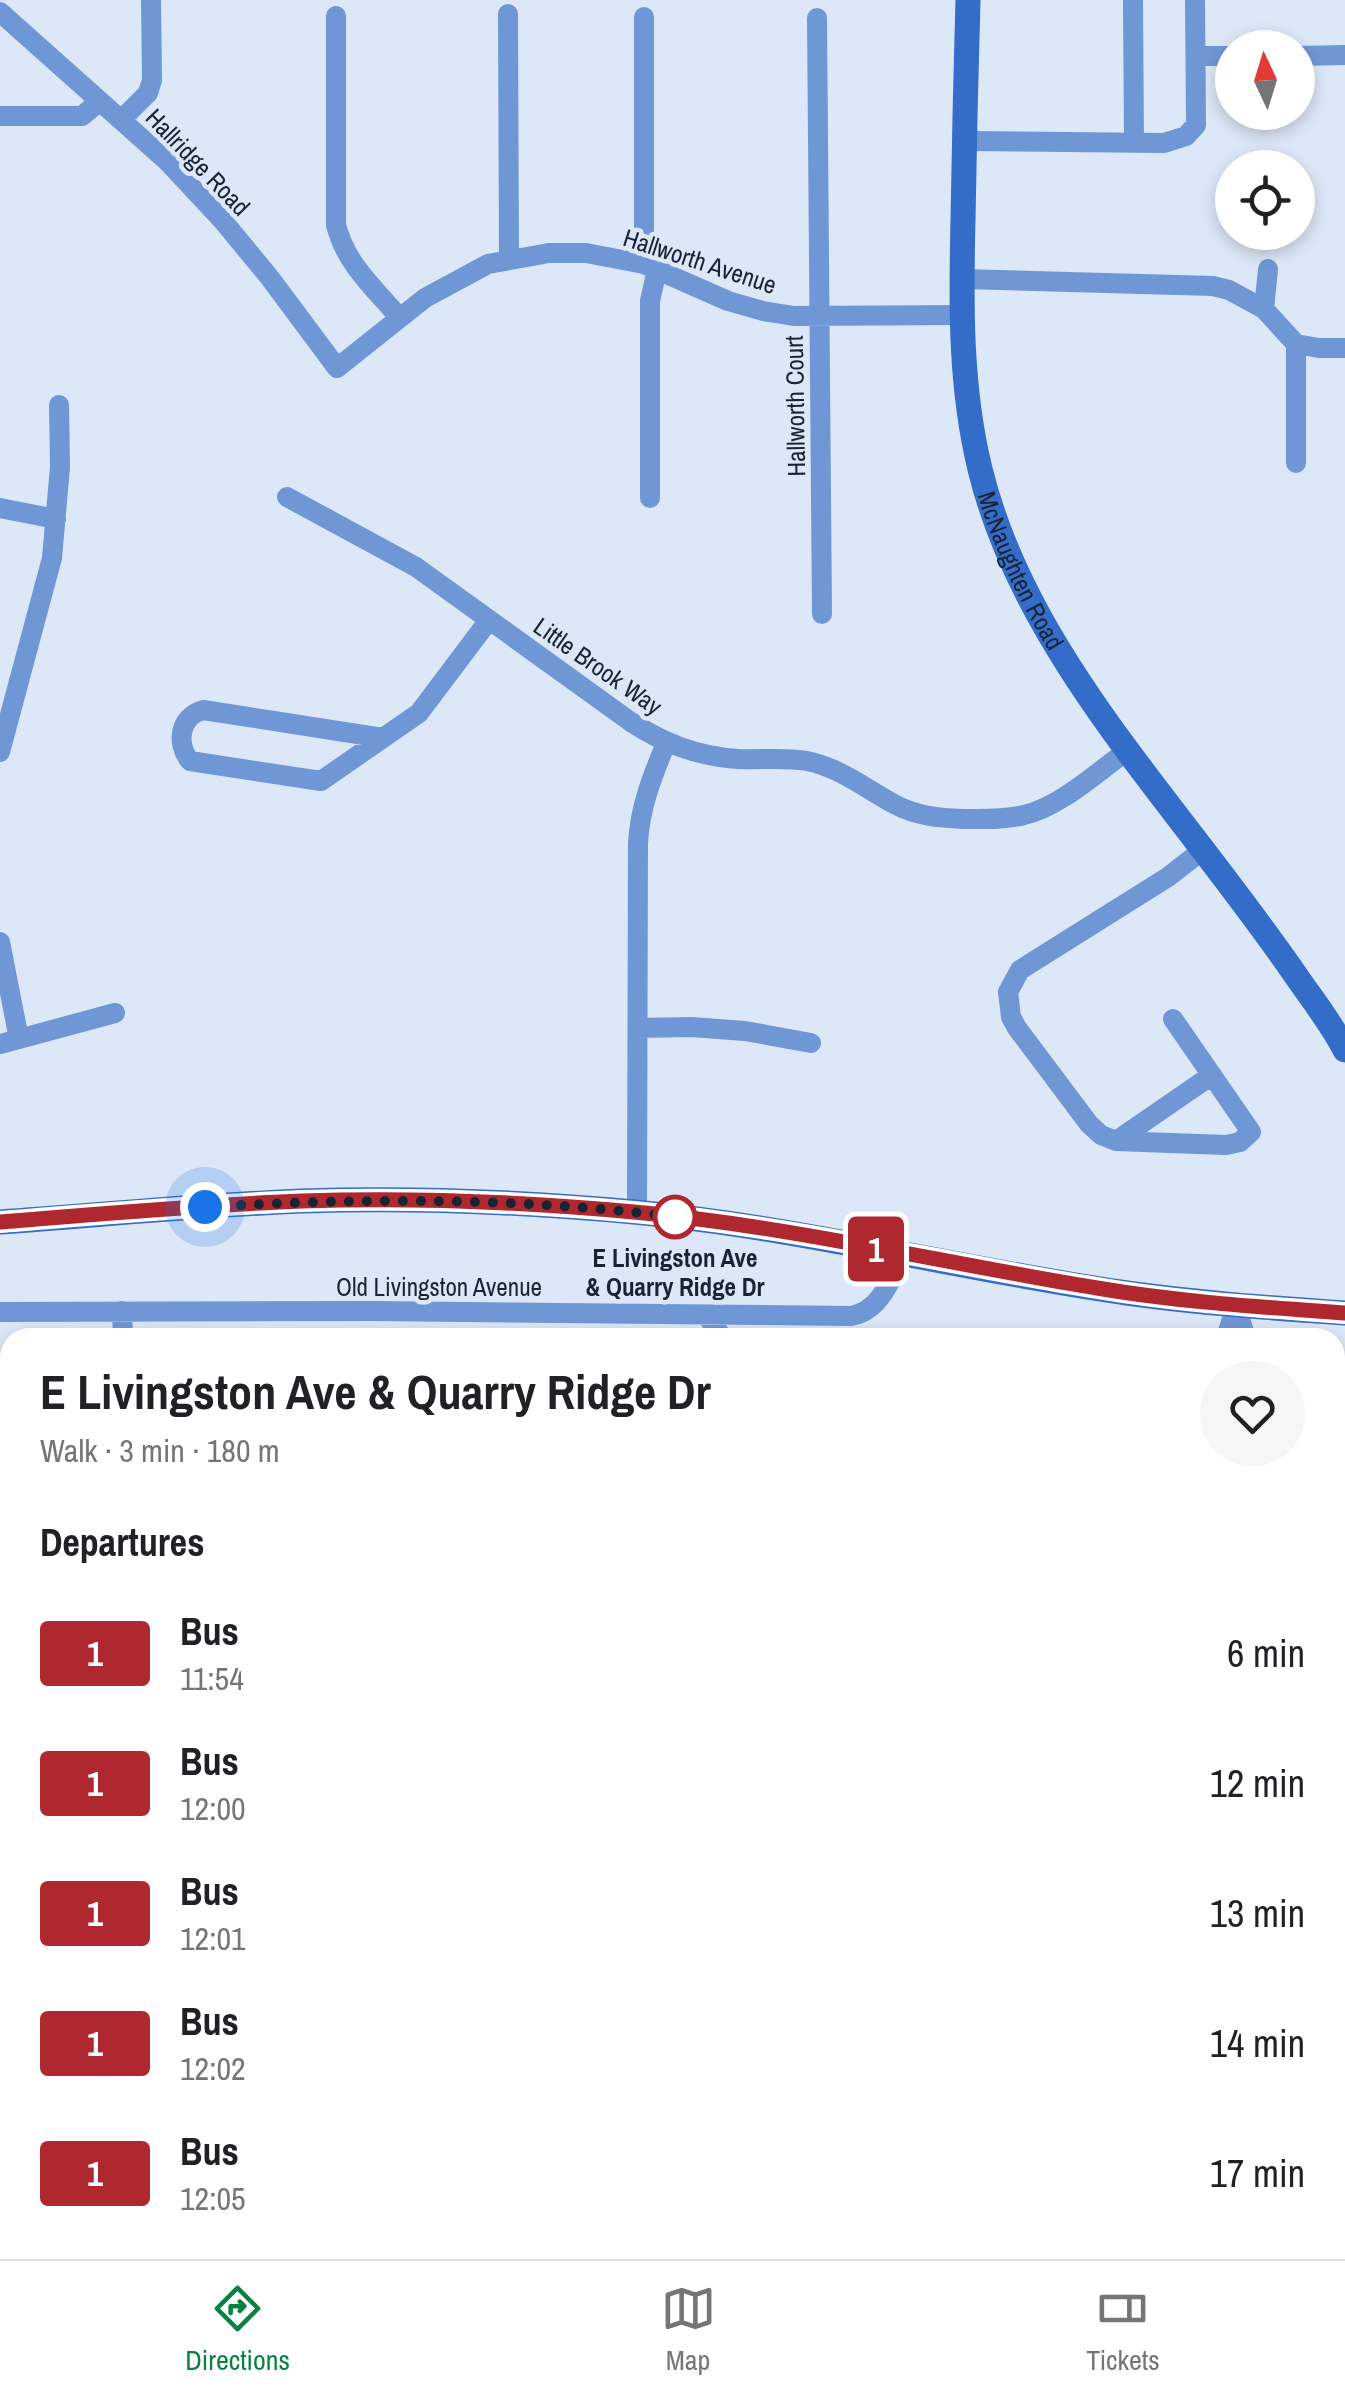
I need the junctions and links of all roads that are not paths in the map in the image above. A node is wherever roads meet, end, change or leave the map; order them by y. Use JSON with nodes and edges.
{"nodes":[{"id":1,"x":151,"y":0,"type":"edge"},
{"id":2,"x":968,"y":0,"type":"edge"},
{"id":3,"x":1133,"y":0,"type":"edge"},
{"id":4,"x":1195,"y":0,"type":"edge"},
{"id":5,"x":0,"y":12,"type":"edge"},
{"id":6,"x":508,"y":14,"type":"dead end"},
{"id":7,"x":336,"y":16,"type":"dead end"},
{"id":8,"x":644,"y":17,"type":"dead end"},
{"id":9,"x":818,"y":18,"type":"dead end"},
{"id":10,"x":1196,"y":56,"type":"junction"},
{"id":11,"x":1215,"y":56,"type":"edge"},
{"id":12,"x":1315,"y":56,"type":"edge"},
{"id":13,"x":1345,"y":56,"type":"edge"},
{"id":14,"x":100,"y":101,"type":"junction"},
{"id":15,"x":0,"y":116,"type":"edge"},
{"id":16,"x":122,"y":118,"type":"junction"},
{"id":17,"x":964,"y":140,"type":"junction"},
{"id":18,"x":1134,"y":142,"type":"junction"},
{"id":19,"x":509,"y":259,"type":"junction"},
{"id":20,"x":651,"y":266,"type":"junction"},
{"id":21,"x":1268,"y":270,"type":"dead end"},
{"id":22,"x":962,"y":278,"type":"junction"},
{"id":23,"x":1264,"y":309,"type":"junction"},
{"id":24,"x":820,"y":316,"type":"junction"},
{"id":25,"x":962,"y":316,"type":"junction"},
{"id":26,"x":399,"y":317,"type":"junction"},
{"id":27,"x":1296,"y":344,"type":"junction"},
{"id":28,"x":1345,"y":348,"type":"edge"},
{"id":29,"x":337,"y":368,"type":"joint"},
{"id":30,"x":59,"y":405,"type":"dead end"},
{"id":31,"x":1296,"y":463,"type":"dead end"},
{"id":32,"x":287,"y":497,"type":"dead end"},
{"id":33,"x":650,"y":498,"type":"dead end"},
{"id":34,"x":0,"y":508,"type":"edge"},
{"id":35,"x":56,"y":519,"type":"junction"},
{"id":36,"x":822,"y":614,"type":"dead end"},
{"id":37,"x":489,"y":620,"type":"junction"},
{"id":38,"x":383,"y":738,"type":"junction"},
{"id":39,"x":666,"y":744,"type":"junction"},
{"id":40,"x":1127,"y":751,"type":"junction"},
{"id":41,"x":0,"y":752,"type":"edge"},
{"id":42,"x":1204,"y":849,"type":"junction"},
{"id":43,"x":0,"y":942,"type":"edge"},
{"id":44,"x":115,"y":1014,"type":"dead end"},
{"id":45,"x":1173,"y":1019,"type":"dead end"},
{"id":46,"x":638,"y":1028,"type":"junction"},
{"id":47,"x":10,"y":1042,"type":"edge"},
{"id":48,"x":811,"y":1044,"type":"dead end"},
{"id":49,"x":1345,"y":1050,"type":"edge"},
{"id":50,"x":1212,"y":1076,"type":"junction"},
{"id":51,"x":1116,"y":1140,"type":"junction"},
{"id":52,"x":637,"y":1212,"type":"junction"},
{"id":53,"x":0,"y":1222,"type":"edge"},
{"id":54,"x":904,"y":1254,"type":"junction"},
{"id":55,"x":1236,"y":1306,"type":"junction"},
{"id":56,"x":122,"y":1311,"type":"junction"},
{"id":57,"x":0,"y":1312,"type":"edge"},
{"id":58,"x":1345,"y":1313,"type":"edge"},
{"id":59,"x":706,"y":1315,"type":"junction"},
{"id":60,"x":122,"y":1328,"type":"edge"},
{"id":61,"x":715,"y":1328,"type":"edge"},
{"id":62,"x":1229,"y":1328,"type":"edge"},
{"id":63,"x":1243,"y":1328,"type":"edge"}],
"edges":[{"from":1,"to":16,"type":"street"},
{"from":2,"to":17,"type":"main road","name":"McNaughten Road"},
{"from":3,"to":18,"type":"street"},
{"from":4,"to":10,"type":"street"},
{"from":5,"to":14,"type":"street","name":"Hallridge Road"},
{"from":6,"to":19,"type":"street"},
{"from":7,"to":26,"type":"street"},
{"from":8,"to":20,"type":"street"},
{"from":9,"to":24,"type":"street","name":"Hallworth Court"},
{"from":10,"to":11,"type":"street"},
{"from":10,"to":18,"type":"street"},
{"from":12,"to":13,"type":"street"},
{"from":14,"to":15,"type":"street"},
{"from":14,"to":16,"type":"street","name":"Hallridge Road"},
{"from":16,"to":29,"type":"street","name":"Hallridge Road"},
{"from":17,"to":18,"type":"street"},
{"from":17,"to":22,"type":"main road","name":"McNaughten Road"},
{"from":19,"to":20,"type":"street","name":"Hallworth Avenue"},
{"from":19,"to":26,"type":"street","name":"Hallworth Avenue"},
{"from":20,"to":24,"type":"street","name":"Hallworth Avenue"},
{"from":20,"to":33,"type":"street"},
{"from":21,"to":23,"type":"street"},
{"from":22,"to":23,"type":"street"},
{"from":22,"to":25,"type":"main road","name":"McNaughten Road"},
{"from":23,"to":27,"type":"street"},
{"from":24,"to":25,"type":"street","name":"Hallworth Avenue"},
{"from":24,"to":36,"type":"street","name":"Hallworth Court"},
{"from":25,"to":40,"type":"main road","name":"McNaughten Road"},
{"from":26,"to":29,"type":"street","name":"Hallworth Avenue"},
{"from":27,"to":28,"type":"street"},
{"from":27,"to":31,"type":"street"},
{"from":30,"to":35,"type":"street"},
{"from":32,"to":37,"type":"street","name":"Little Brook Way"},
{"from":34,"to":35,"type":"street"},
{"from":35,"to":41,"type":"street"},
{"from":37,"to":38,"type":"street"},
{"from":37,"to":39,"type":"street","name":"Little Brook Way"},
{"from":38,"to":38,"type":"street"},
{"from":39,"to":40,"type":"street","name":"Little Brook Way"},
{"from":39,"to":46,"type":"street"},
{"from":40,"to":42,"type":"main road","name":"McNaughten Road"},
{"from":42,"to":49,"type":"main road","name":"McNaughten Road"},
{"from":42,"to":51,"type":"street"},
{"from":43,"to":47,"type":"street"},
{"from":44,"to":47,"type":"street"},
{"from":45,"to":50,"type":"street"},
{"from":46,"to":48,"type":"street"},
{"from":46,"to":52,"type":"street"},
{"from":50,"to":51,"type":"street"},
{"from":50,"to":51,"type":"street"},
{"from":52,"to":53,"type":"main road"},
{"from":52,"to":54,"type":"main road"},
{"from":54,"to":55,"type":"main road"},
{"from":54,"to":59,"type":"street","name":"Old Livingston Avenue"},
{"from":55,"to":58,"type":"main road"},
{"from":55,"to":62,"type":"street"},
{"from":55,"to":63,"type":"street"},
{"from":56,"to":57,"type":"street","name":"Old Livingston Avenue"},
{"from":56,"to":59,"type":"street","name":"Old Livingston Avenue"},
{"from":56,"to":60,"type":"street"},
{"from":59,"to":61,"type":"street"}]}
